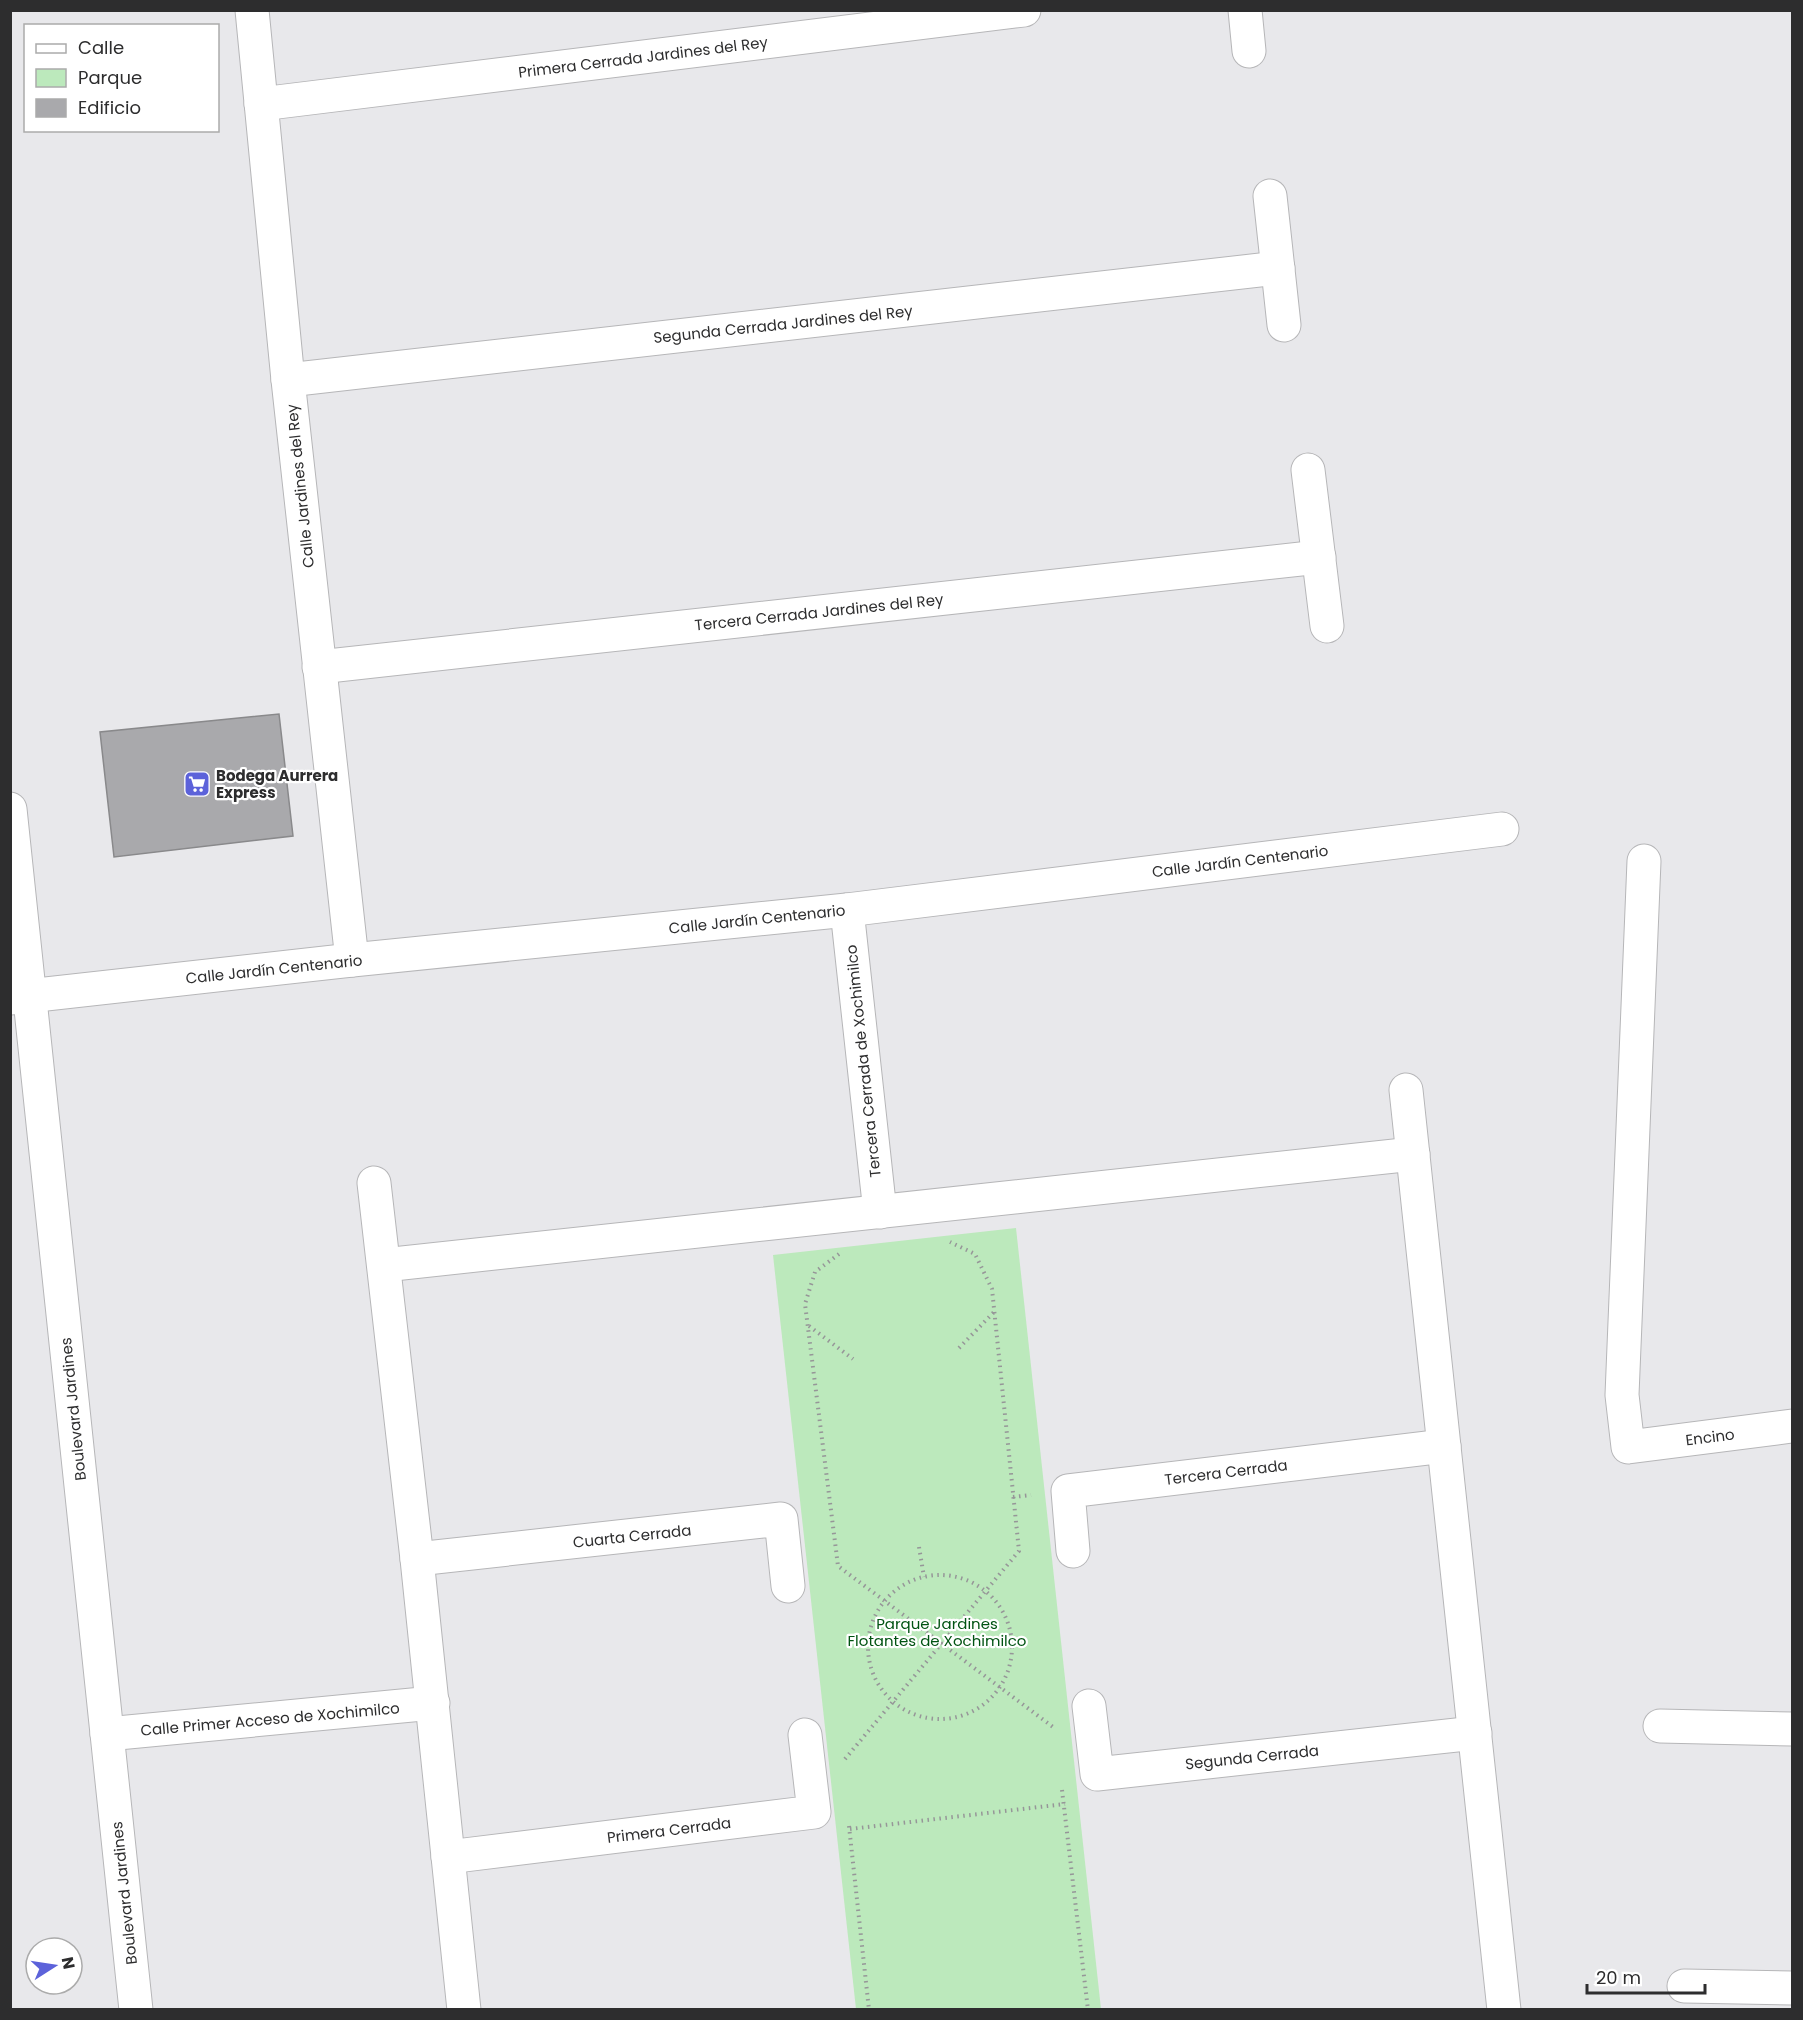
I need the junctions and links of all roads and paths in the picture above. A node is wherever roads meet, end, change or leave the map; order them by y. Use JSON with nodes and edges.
{"nodes":[{"id":1,"x":252,"y":10,"type":"edge"},
{"id":2,"x":1024,"y":10,"type":"edge"},
{"id":3,"x":1245,"y":10,"type":"edge"},
{"id":4,"x":1250,"y":51,"type":"dead end"},
{"id":5,"x":261,"y":104,"type":"junction"},
{"id":6,"x":1270,"y":196,"type":"dead end"},
{"id":7,"x":1278,"y":268,"type":"junction"},
{"id":8,"x":1284,"y":325,"type":"dead end"},
{"id":9,"x":288,"y":380,"type":"junction"},
{"id":10,"x":1308,"y":470,"type":"dead end"},
{"id":11,"x":1319,"y":557,"type":"junction"},
{"id":12,"x":1327,"y":626,"type":"dead end"},
{"id":13,"x":320,"y":667,"type":"junction"},
{"id":14,"x":10,"y":809,"type":"edge"},
{"id":15,"x":1502,"y":829,"type":"dead end"},
{"id":16,"x":1644,"y":861,"type":"dead end"},
{"id":17,"x":847,"y":910,"type":"junction"},
{"id":18,"x":352,"y":960,"type":"junction"},
{"id":19,"x":20,"y":997,"type":"edge"},
{"id":20,"x":1406,"y":1090,"type":"dead end"},
{"id":21,"x":1413,"y":1154,"type":"junction"},
{"id":22,"x":374,"y":1183,"type":"dead end"},
{"id":23,"x":879,"y":1212,"type":"junction"},
{"id":24,"x":948,"y":1241,"type":"dead end"},
{"id":25,"x":850,"y":1252,"type":"dead end"},
{"id":26,"x":384,"y":1265,"type":"junction"},
{"id":27,"x":994,"y":1311,"type":"junction"},
{"id":28,"x":808,"y":1326,"type":"junction"},
{"id":29,"x":959,"y":1348,"type":"dead end"},
{"id":30,"x":853,"y":1359,"type":"dead end"},
{"id":31,"x":1792,"y":1426,"type":"edge"},
{"id":32,"x":1444,"y":1446,"type":"junction"},
{"id":33,"x":919,"y":1547,"type":"dead end"},
{"id":34,"x":1073,"y":1551,"type":"dead end"},
{"id":35,"x":417,"y":1559,"type":"junction"},
{"id":36,"x":924,"y":1576,"type":"junction"},
{"id":37,"x":788,"y":1586,"type":"dead end"},
{"id":38,"x":986,"y":1591,"type":"junction"},
{"id":39,"x":885,"y":1601,"type":"junction"},
{"id":40,"x":942,"y":1642,"type":"junction"},
{"id":41,"x":1000,"y":1686,"type":"junction"},
{"id":42,"x":893,"y":1702,"type":"junction"},
{"id":43,"x":433,"y":1703,"type":"junction"},
{"id":44,"x":1089,"y":1706,"type":"dead end"},
{"id":45,"x":1660,"y":1726,"type":"dead end"},
{"id":46,"x":1055,"y":1728,"type":"dead end"},
{"id":47,"x":1792,"y":1729,"type":"edge"},
{"id":48,"x":1475,"y":1733,"type":"junction"},
{"id":49,"x":107,"y":1734,"type":"junction"},
{"id":50,"x":805,"y":1735,"type":"dead end"},
{"id":51,"x":843,"y":1762,"type":"dead end"},
{"id":52,"x":1097,"y":1774,"type":"junction"},
{"id":53,"x":1061,"y":1783,"type":"dead end"},
{"id":54,"x":1064,"y":1805,"type":"junction"},
{"id":55,"x":814,"y":1812,"type":"junction"},
{"id":56,"x":849,"y":1818,"type":"dead end"},
{"id":57,"x":850,"y":1829,"type":"junction"},
{"id":58,"x":448,"y":1857,"type":"junction"},
{"id":59,"x":1684,"y":1986,"type":"dead end"},
{"id":60,"x":1792,"y":1988,"type":"edge"},
{"id":61,"x":136,"y":2010,"type":"edge"},
{"id":62,"x":464,"y":2010,"type":"edge"},
{"id":63,"x":869,"y":2010,"type":"edge"},
{"id":64,"x":1088,"y":2010,"type":"edge"},
{"id":65,"x":1504,"y":2010,"type":"edge"}],
"edges":[{"from":1,"to":5,"type":"street","name":"Calle Jardines del Rey"},
{"from":2,"to":5,"type":"street","name":"Primera Cerrada Jardines del Rey"},
{"from":3,"to":4,"type":"street"},
{"from":5,"to":9,"type":"street","name":"Calle Jardines del Rey"},
{"from":6,"to":7,"type":"street"},
{"from":7,"to":8,"type":"street"},
{"from":7,"to":9,"type":"street","name":"Segunda Cerrada Jardines del Rey"},
{"from":9,"to":13,"type":"street","name":"Calle Jardines del Rey"},
{"from":10,"to":11,"type":"street"},
{"from":11,"to":12,"type":"street"},
{"from":11,"to":13,"type":"street","name":"Tercera Cerrada Jardines del Rey"},
{"from":13,"to":18,"type":"street","name":"Calle Jardines del Rey"},
{"from":14,"to":19,"type":"street","name":"Boulevard Jardines"},
{"from":15,"to":17,"type":"street","name":"Calle Jardín Centenario"},
{"from":16,"to":31,"type":"street","name":"Encino"},
{"from":17,"to":18,"type":"street","name":"Calle Jardín Centenario"},
{"from":17,"to":23,"type":"street","name":"Tercera Cerrada de Xochimilco"},
{"from":18,"to":19,"type":"street","name":"Calle Jardín Centenario"},
{"from":19,"to":49,"type":"street","name":"Boulevard Jardines"},
{"from":20,"to":21,"type":"street"},
{"from":21,"to":23,"type":"street"},
{"from":21,"to":32,"type":"street"},
{"from":22,"to":26,"type":"street"},
{"from":23,"to":26,"type":"street"},
{"from":24,"to":27,"type":"path"},
{"from":25,"to":28,"type":"path"},
{"from":26,"to":35,"type":"street"},
{"from":27,"to":29,"type":"path"},
{"from":27,"to":38,"type":"path"},
{"from":28,"to":30,"type":"path"},
{"from":28,"to":39,"type":"path"},
{"from":32,"to":34,"type":"street","name":"Tercera Cerrada"},
{"from":32,"to":48,"type":"street"},
{"from":33,"to":36,"type":"path"},
{"from":35,"to":37,"type":"street","name":"Cuarta Cerrada"},
{"from":35,"to":43,"type":"street"},
{"from":36,"to":38,"type":"path"},
{"from":36,"to":39,"type":"path"},
{"from":38,"to":40,"type":"path"},
{"from":38,"to":41,"type":"path"},
{"from":39,"to":40,"type":"path"},
{"from":39,"to":42,"type":"path"},
{"from":40,"to":41,"type":"path"},
{"from":40,"to":42,"type":"path"},
{"from":41,"to":42,"type":"path"},
{"from":41,"to":46,"type":"path"},
{"from":42,"to":51,"type":"path"},
{"from":43,"to":49,"type":"street","name":"Calle Primer Acceso de Xochimilco"},
{"from":43,"to":58,"type":"street"},
{"from":44,"to":52,"type":"street"},
{"from":45,"to":47,"type":"street"},
{"from":48,"to":52,"type":"street","name":"Segunda Cerrada"},
{"from":48,"to":65,"type":"street"},
{"from":49,"to":61,"type":"street","name":"Boulevard Jardines"},
{"from":50,"to":55,"type":"street"},
{"from":52,"to":54,"type":"path"},
{"from":53,"to":54,"type":"path"},
{"from":54,"to":57,"type":"path"},
{"from":54,"to":64,"type":"path"},
{"from":55,"to":57,"type":"path"},
{"from":55,"to":58,"type":"street","name":"Primera Cerrada"},
{"from":56,"to":57,"type":"path"},
{"from":57,"to":63,"type":"path"},
{"from":58,"to":62,"type":"street"},
{"from":59,"to":60,"type":"street"}]}
